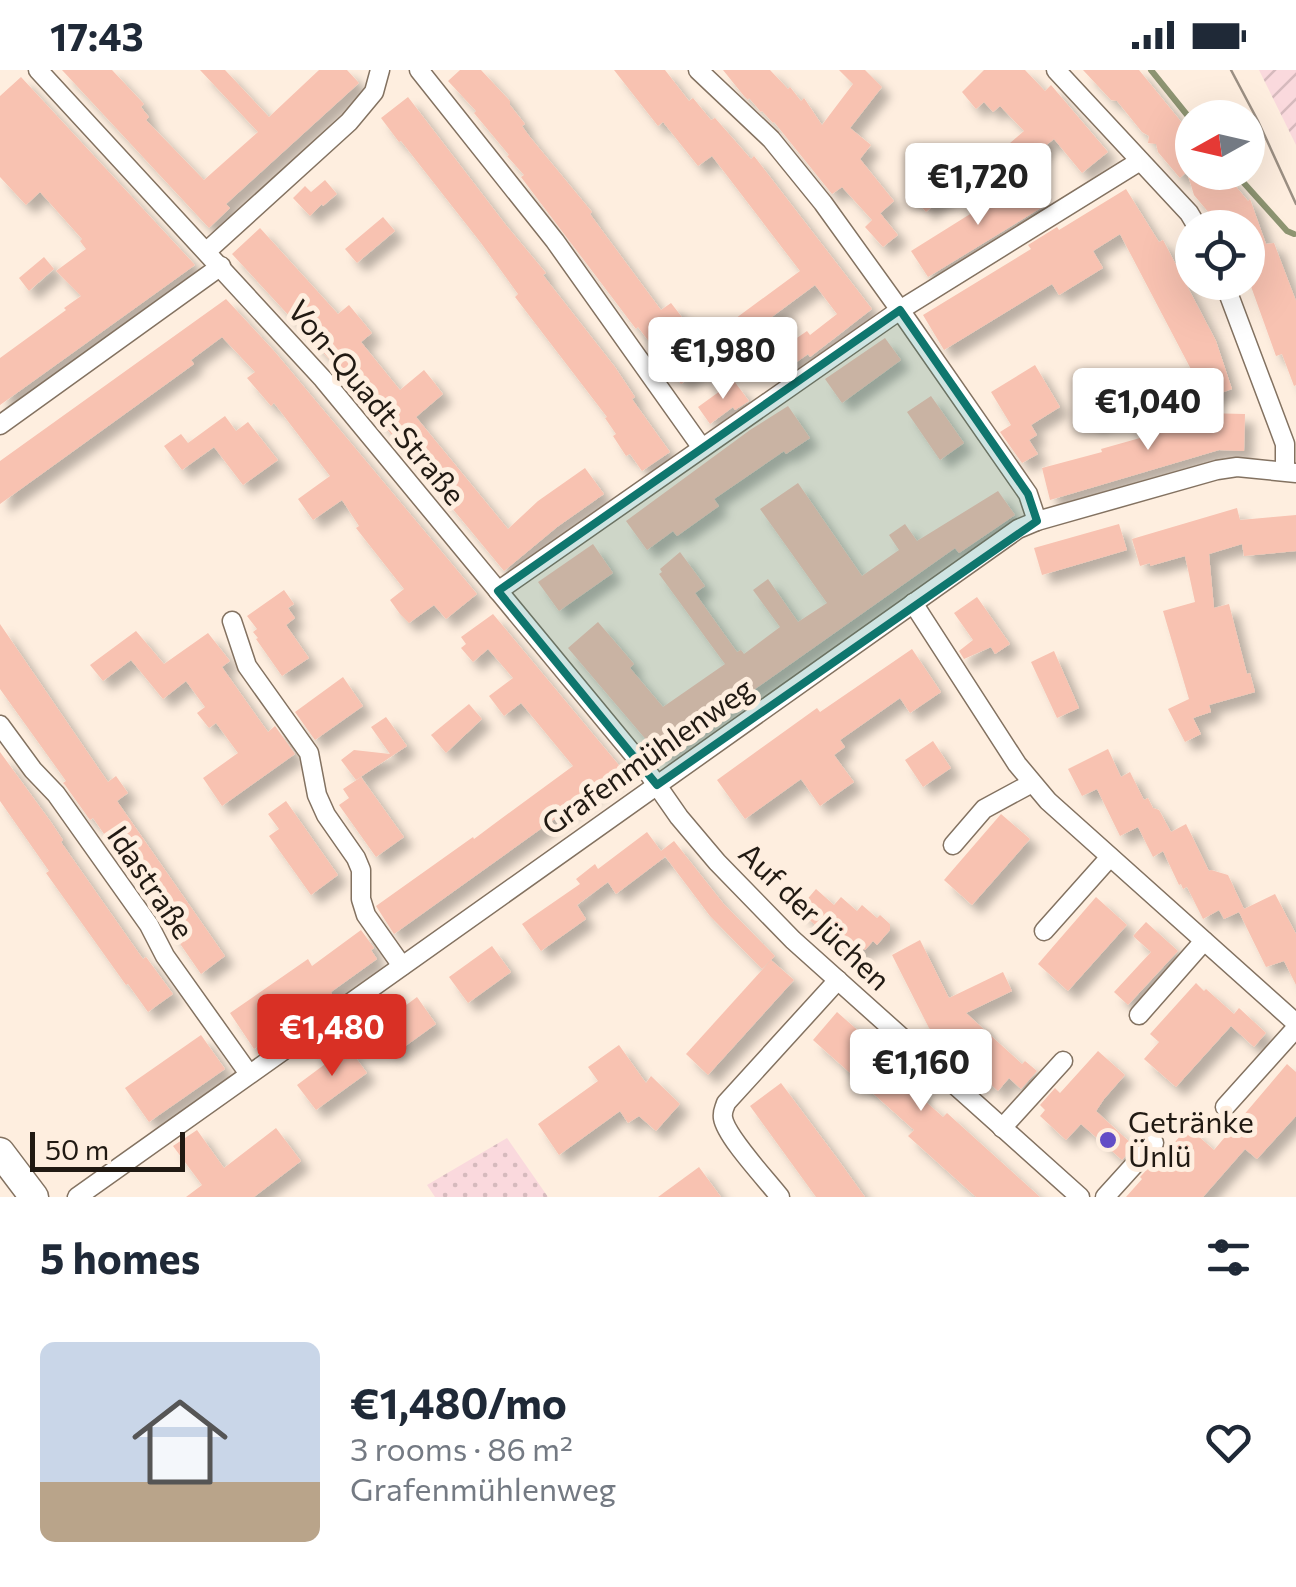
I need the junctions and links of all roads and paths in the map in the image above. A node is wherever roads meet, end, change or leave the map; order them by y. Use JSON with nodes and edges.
{"nodes":[{"id":1,"x":38,"y":70,"type":"edge"},
{"id":2,"x":380,"y":70,"type":"edge"},
{"id":3,"x":419,"y":70,"type":"edge"},
{"id":4,"x":698,"y":70,"type":"edge"},
{"id":5,"x":1056,"y":70,"type":"edge"},
{"id":6,"x":1140,"y":162,"type":"junction"},
{"id":7,"x":1185,"y":210,"type":"edge"},
{"id":8,"x":207,"y":252,"type":"junction"},
{"id":9,"x":221,"y":266,"type":"junction"},
{"id":10,"x":1231,"y":300,"type":"edge"},
{"id":11,"x":900,"y":310,"type":"junction"},
{"id":12,"x":0,"y":426,"type":"edge"},
{"id":13,"x":702,"y":448,"type":"junction"},
{"id":14,"x":1291,"y":472,"type":"edge"},
{"id":15,"x":1037,"y":521,"type":"junction"},
{"id":16,"x":498,"y":591,"type":"junction"},
{"id":17,"x":914,"y":603,"type":"junction"},
{"id":18,"x":232,"y":622,"type":"dead end"},
{"id":19,"x":0,"y":725,"type":"edge"},
{"id":20,"x":1032,"y":782,"type":"junction"},
{"id":21,"x":657,"y":785,"type":"junction"},
{"id":22,"x":953,"y":845,"type":"dead end"},
{"id":23,"x":1110,"y":857,"type":"junction"},
{"id":24,"x":1044,"y":931,"type":"dead end"},
{"id":25,"x":1204,"y":941,"type":"junction"},
{"id":26,"x":402,"y":966,"type":"junction"},
{"id":27,"x":838,"y":980,"type":"junction"},
{"id":28,"x":1139,"y":1015,"type":"dead end"},
{"id":29,"x":1296,"y":1026,"type":"edge"},
{"id":30,"x":1063,"y":1061,"type":"dead end"},
{"id":31,"x":249,"y":1074,"type":"junction"},
{"id":32,"x":1226,"y":1107,"type":"dead end"},
{"id":33,"x":1002,"y":1128,"type":"junction"},
{"id":34,"x":1154,"y":1143,"type":"dead end"},
{"id":35,"x":0,"y":1152,"type":"edge"},
{"id":36,"x":34,"y":1197,"type":"edge"},
{"id":37,"x":76,"y":1197,"type":"edge"},
{"id":38,"x":780,"y":1197,"type":"edge"},
{"id":39,"x":1080,"y":1197,"type":"edge"},
{"id":40,"x":1106,"y":1197,"type":"edge"}],
"edges":[{"from":1,"to":8,"type":"street","name":"Von-Quadt-Straße"},
{"from":2,"to":8,"type":"street"},
{"from":3,"to":13,"type":"street"},
{"from":4,"to":11,"type":"street"},
{"from":5,"to":6,"type":"street"},
{"from":6,"to":7,"type":"street"},
{"from":6,"to":11,"type":"street"},
{"from":8,"to":9,"type":"street","name":"Von-Quadt-Straße"},
{"from":9,"to":12,"type":"street"},
{"from":9,"to":16,"type":"street","name":"Von-Quadt-Straße"},
{"from":10,"to":14,"type":"street"},
{"from":11,"to":13,"type":"street"},
{"from":11,"to":15,"type":"street"},
{"from":13,"to":16,"type":"street"},
{"from":14,"to":15,"type":"street","name":"Grafenmühlenweg"},
{"from":15,"to":17,"type":"street","name":"Grafenmühlenweg"},
{"from":16,"to":21,"type":"street","name":"Von-Quadt-Straße"},
{"from":17,"to":20,"type":"street"},
{"from":17,"to":21,"type":"street","name":"Grafenmühlenweg"},
{"from":18,"to":26,"type":"street"},
{"from":19,"to":31,"type":"street","name":"Idastraße"},
{"from":20,"to":22,"type":"street"},
{"from":20,"to":23,"type":"street"},
{"from":21,"to":26,"type":"street","name":"Grafenmühlenweg"},
{"from":21,"to":27,"type":"street","name":"Auf der Jüchen"},
{"from":23,"to":24,"type":"street"},
{"from":23,"to":25,"type":"street"},
{"from":25,"to":28,"type":"street"},
{"from":25,"to":29,"type":"street"},
{"from":26,"to":31,"type":"street","name":"Grafenmühlenweg"},
{"from":27,"to":33,"type":"street","name":"Auf der Jüchen"},
{"from":27,"to":38,"type":"street"},
{"from":29,"to":32,"type":"street"},
{"from":30,"to":33,"type":"street"},
{"from":31,"to":37,"type":"street","name":"Grafenmühlenweg"},
{"from":33,"to":39,"type":"street","name":"Auf der Jüchen"},
{"from":34,"to":40,"type":"street"},
{"from":35,"to":36,"type":"main road"}]}
